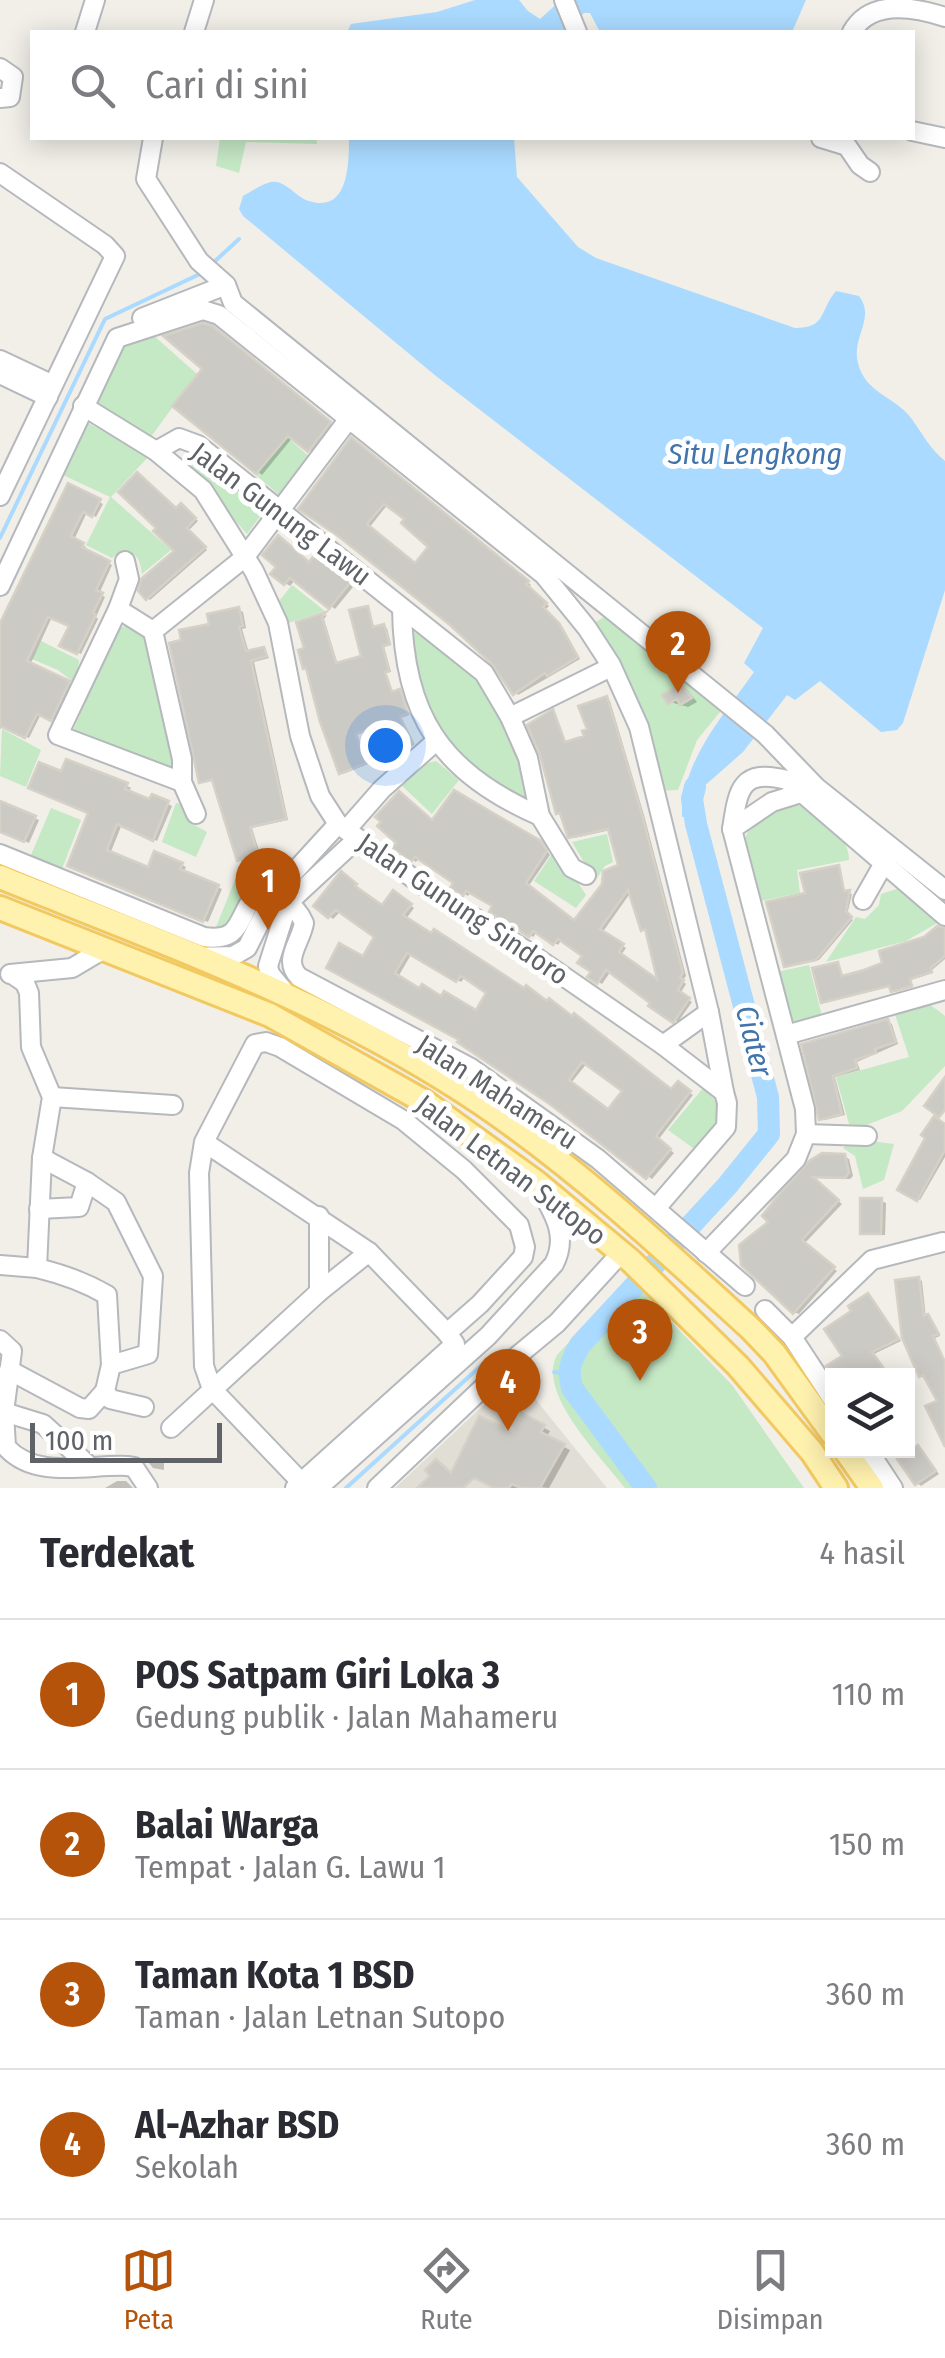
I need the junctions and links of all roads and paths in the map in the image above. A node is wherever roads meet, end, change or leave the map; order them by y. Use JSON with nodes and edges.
{"nodes":[{"id":1,"x":95,"y":0,"type":"edge"},
{"id":2,"x":204,"y":0,"type":"edge"},
{"id":3,"x":564,"y":0,"type":"edge"},
{"id":4,"x":934,"y":9,"type":"edge"},
{"id":5,"x":576,"y":29,"type":"edge"},
{"id":6,"x":85,"y":30,"type":"edge"},
{"id":7,"x":195,"y":30,"type":"edge"},
{"id":8,"x":853,"y":30,"type":"edge"},
{"id":9,"x":0,"y":68,"type":"edge"},
{"id":10,"x":0,"y":98,"type":"edge"},
{"id":11,"x":915,"y":133,"type":"edge"},
{"id":12,"x":945,"y":138,"type":"edge"},
{"id":13,"x":153,"y":140,"type":"edge"},
{"id":14,"x":828,"y":140,"type":"edge"},
{"id":15,"x":870,"y":172,"type":"dead end"},
{"id":16,"x":0,"y":173,"type":"edge"},
{"id":17,"x":220,"y":279,"type":"junction"},
{"id":18,"x":0,"y":360,"type":"edge"},
{"id":19,"x":0,"y":374,"type":"edge"},
{"id":20,"x":50,"y":391,"type":"junction"},
{"id":21,"x":83,"y":406,"type":"junction"},
{"id":22,"x":348,"y":420,"type":"junction"},
{"id":23,"x":156,"y":451,"type":"junction"},
{"id":24,"x":0,"y":496,"type":"edge"},
{"id":25,"x":280,"y":508,"type":"junction"},
{"id":26,"x":244,"y":558,"type":"junction"},
{"id":27,"x":125,"y":561,"type":"dead end"},
{"id":28,"x":0,"y":567,"type":"edge"},
{"id":29,"x":0,"y":586,"type":"edge"},
{"id":30,"x":402,"y":608,"type":"junction"},
{"id":31,"x":118,"y":610,"type":"junction"},
{"id":32,"x":152,"y":630,"type":"junction"},
{"id":33,"x":612,"y":667,"type":"junction"},
{"id":34,"x":510,"y":717,"type":"junction"},
{"id":35,"x":435,"y":742,"type":"junction"},
{"id":36,"x":182,"y":782,"type":"junction"},
{"id":37,"x":801,"y":792,"type":"junction"},
{"id":38,"x":196,"y":814,"type":"dead end"},
{"id":39,"x":540,"y":816,"type":"junction"},
{"id":40,"x":732,"y":829,"type":"junction"},
{"id":41,"x":347,"y":831,"type":"junction"},
{"id":42,"x":0,"y":854,"type":"edge"},
{"id":43,"x":883,"y":866,"type":"junction"},
{"id":44,"x":586,"y":875,"type":"dead end"},
{"id":45,"x":0,"y":877,"type":"edge"},
{"id":46,"x":945,"y":890,"type":"edge"},
{"id":47,"x":282,"y":899,"type":"junction"},
{"id":48,"x":863,"y":900,"type":"dead end"},
{"id":49,"x":0,"y":908,"type":"edge"},
{"id":50,"x":945,"y":916,"type":"edge"},
{"id":51,"x":92,"y":950,"type":"junction"},
{"id":52,"x":196,"y":957,"type":"junction"},
{"id":53,"x":6,"y":973,"type":"edge"},
{"id":54,"x":945,"y":990,"type":"edge"},
{"id":55,"x":288,"y":995,"type":"junction"},
{"id":56,"x":709,"y":1012,"type":"junction"},
{"id":57,"x":786,"y":1035,"type":"junction"},
{"id":58,"x":663,"y":1046,"type":"junction"},
{"id":59,"x":724,"y":1092,"type":"junction"},
{"id":60,"x":52,"y":1096,"type":"junction"},
{"id":61,"x":173,"y":1105,"type":"dead end"},
{"id":62,"x":806,"y":1134,"type":"junction"},
{"id":63,"x":868,"y":1136,"type":"dead end"},
{"id":64,"x":204,"y":1142,"type":"junction"},
{"id":65,"x":42,"y":1158,"type":"junction"},
{"id":66,"x":87,"y":1182,"type":"junction"},
{"id":67,"x":536,"y":1182,"type":"junction"},
{"id":68,"x":657,"y":1207,"type":"junction"},
{"id":69,"x":39,"y":1209,"type":"junction"},
{"id":70,"x":318,"y":1216,"type":"junction"},
{"id":71,"x":944,"y":1245,"type":"edge"},
{"id":72,"x":700,"y":1248,"type":"junction"},
{"id":73,"x":369,"y":1252,"type":"junction"},
{"id":74,"x":626,"y":1257,"type":"junction"},
{"id":75,"x":0,"y":1265,"type":"edge"},
{"id":76,"x":37,"y":1268,"type":"junction"},
{"id":77,"x":746,"y":1286,"type":"dead end"},
{"id":78,"x":319,"y":1292,"type":"junction"},
{"id":79,"x":765,"y":1310,"type":"dead end"},
{"id":80,"x":447,"y":1333,"type":"junction"},
{"id":81,"x":488,"y":1336,"type":"junction"},
{"id":82,"x":792,"y":1336,"type":"junction"},
{"id":83,"x":0,"y":1340,"type":"edge"},
{"id":84,"x":510,"y":1362,"type":"junction"},
{"id":85,"x":111,"y":1366,"type":"junction"},
{"id":86,"x":8,"y":1370,"type":"junction"},
{"id":87,"x":825,"y":1387,"type":"edge"},
{"id":88,"x":212,"y":1389,"type":"junction"},
{"id":89,"x":105,"y":1390,"type":"junction"},
{"id":90,"x":144,"y":1408,"type":"dead end"},
{"id":91,"x":2,"y":1412,"type":"edge"},
{"id":92,"x":825,"y":1424,"type":"edge"},
{"id":93,"x":171,"y":1428,"type":"dead end"},
{"id":94,"x":851,"y":1458,"type":"edge"},
{"id":95,"x":873,"y":1458,"type":"edge"},
{"id":96,"x":88,"y":1466,"type":"junction"},
{"id":97,"x":307,"y":1484,"type":"edge"},
{"id":98,"x":148,"y":1488,"type":"edge"},
{"id":99,"x":377,"y":1488,"type":"edge"},
{"id":100,"x":836,"y":1488,"type":"edge"},
{"id":101,"x":872,"y":1488,"type":"edge"},
{"id":102,"x":893,"y":1488,"type":"edge"}],
"edges":[{"from":1,"to":6,"type":"street"},
{"from":2,"to":7,"type":"street"},
{"from":3,"to":5,"type":"street"},
{"from":4,"to":8,"type":"street"},
{"from":9,"to":10,"type":"street"},
{"from":11,"to":12,"type":"street"},
{"from":13,"to":17,"type":"street"},
{"from":14,"to":15,"type":"street"},
{"from":16,"to":20,"type":"street"},
{"from":17,"to":28,"type":"street"},
{"from":17,"to":46,"type":"street"},
{"from":18,"to":20,"type":"street"},
{"from":19,"to":20,"type":"street"},
{"from":20,"to":24,"type":"street"},
{"from":21,"to":22,"type":"street"},
{"from":21,"to":23,"type":"street","name":"Jalan Gunung Sindoro"},
{"from":21,"to":29,"type":"street"},
{"from":22,"to":25,"type":"street"},
{"from":22,"to":33,"type":"street"},
{"from":23,"to":25,"type":"street","name":"Jalan Gunung Lawu"},
{"from":23,"to":26,"type":"street","name":"Jalan Gunung Sindoro"},
{"from":25,"to":26,"type":"street"},
{"from":25,"to":30,"type":"street","name":"Jalan Gunung Lawu"},
{"from":26,"to":32,"type":"street"},
{"from":26,"to":41,"type":"street","name":"Jalan Gunung Sindoro"},
{"from":27,"to":31,"type":"street"},
{"from":30,"to":34,"type":"street","name":"Jalan Gunung Lawu"},
{"from":30,"to":35,"type":"street","name":"Jalan Gunung Lawu"},
{"from":31,"to":32,"type":"street"},
{"from":31,"to":36,"type":"street"},
{"from":32,"to":36,"type":"street"},
{"from":33,"to":34,"type":"street"},
{"from":33,"to":56,"type":"street"},
{"from":34,"to":39,"type":"street","name":"Jalan Gunung Lawu"},
{"from":35,"to":39,"type":"street","name":"Jalan Gunung Lawu"},
{"from":35,"to":41,"type":"street"},
{"from":36,"to":38,"type":"street"},
{"from":37,"to":40,"type":"street"},
{"from":37,"to":40,"type":"street"},
{"from":37,"to":43,"type":"street"},
{"from":39,"to":44,"type":"street","name":"Jalan Gunung Lawu"},
{"from":40,"to":57,"type":"street"},
{"from":41,"to":47,"type":"street"},
{"from":41,"to":58,"type":"street","name":"Jalan Gunung Sindoro"},
{"from":42,"to":47,"type":"street"},
{"from":43,"to":48,"type":"street"},
{"from":43,"to":50,"type":"street"},
{"from":45,"to":52,"type":"main road","name":"Jalan Letnan Sutopo"},
{"from":47,"to":52,"type":"street"},
{"from":47,"to":55,"type":"street"},
{"from":47,"to":68,"type":"street","name":"Jalan Mahameru"},
{"from":49,"to":51,"type":"main road","name":"Jalan Letnan Sutopo"},
{"from":51,"to":53,"type":"street"},
{"from":51,"to":67,"type":"main road","name":"Jalan Letnan Sutopo"},
{"from":52,"to":55,"type":"main road","name":"Jalan Letnan Sutopo"},
{"from":53,"to":60,"type":"street"},
{"from":54,"to":57,"type":"street"},
{"from":55,"to":92,"type":"main road","name":"Jalan Letnan Sutopo"},
{"from":56,"to":58,"type":"street"},
{"from":56,"to":59,"type":"street"},
{"from":57,"to":62,"type":"street"},
{"from":58,"to":59,"type":"street","name":"Jalan Gunung Sindoro"},
{"from":59,"to":68,"type":"street"},
{"from":60,"to":61,"type":"street"},
{"from":60,"to":65,"type":"street"},
{"from":62,"to":63,"type":"street"},
{"from":62,"to":72,"type":"street"},
{"from":64,"to":70,"type":"street"},
{"from":64,"to":80,"type":"street"},
{"from":64,"to":88,"type":"street"},
{"from":65,"to":66,"type":"street"},
{"from":65,"to":69,"type":"street"},
{"from":66,"to":69,"type":"street"},
{"from":66,"to":85,"type":"street"},
{"from":67,"to":74,"type":"main road","name":"Jalan Letnan Sutopo"},
{"from":67,"to":81,"type":"street"},
{"from":68,"to":72,"type":"street","name":"Jalan Mahameru"},
{"from":69,"to":76,"type":"street"},
{"from":70,"to":73,"type":"street"},
{"from":70,"to":78,"type":"street"},
{"from":71,"to":82,"type":"street"},
{"from":72,"to":77,"type":"street","name":"Jalan Mahameru"},
{"from":73,"to":78,"type":"street"},
{"from":73,"to":80,"type":"street"},
{"from":74,"to":84,"type":"street"},
{"from":74,"to":100,"type":"main road","name":"Jalan Letnan Sutopo"},
{"from":75,"to":76,"type":"street"},
{"from":76,"to":85,"type":"street"},
{"from":78,"to":88,"type":"street"},
{"from":79,"to":82,"type":"street"},
{"from":80,"to":97,"type":"street"},
{"from":81,"to":84,"type":"street"},
{"from":81,"to":97,"type":"street"},
{"from":82,"to":87,"type":"street"},
{"from":83,"to":86,"type":"street"},
{"from":84,"to":99,"type":"street"},
{"from":85,"to":89,"type":"street"},
{"from":86,"to":89,"type":"street"},
{"from":86,"to":91,"type":"street"},
{"from":88,"to":93,"type":"street"},
{"from":88,"to":97,"type":"street"},
{"from":89,"to":90,"type":"street"},
{"from":91,"to":96,"type":"street"},
{"from":91,"to":96,"type":"street"},
{"from":94,"to":101,"type":"main road"},
{"from":95,"to":102,"type":"street"},
{"from":96,"to":98,"type":"street"}]}
